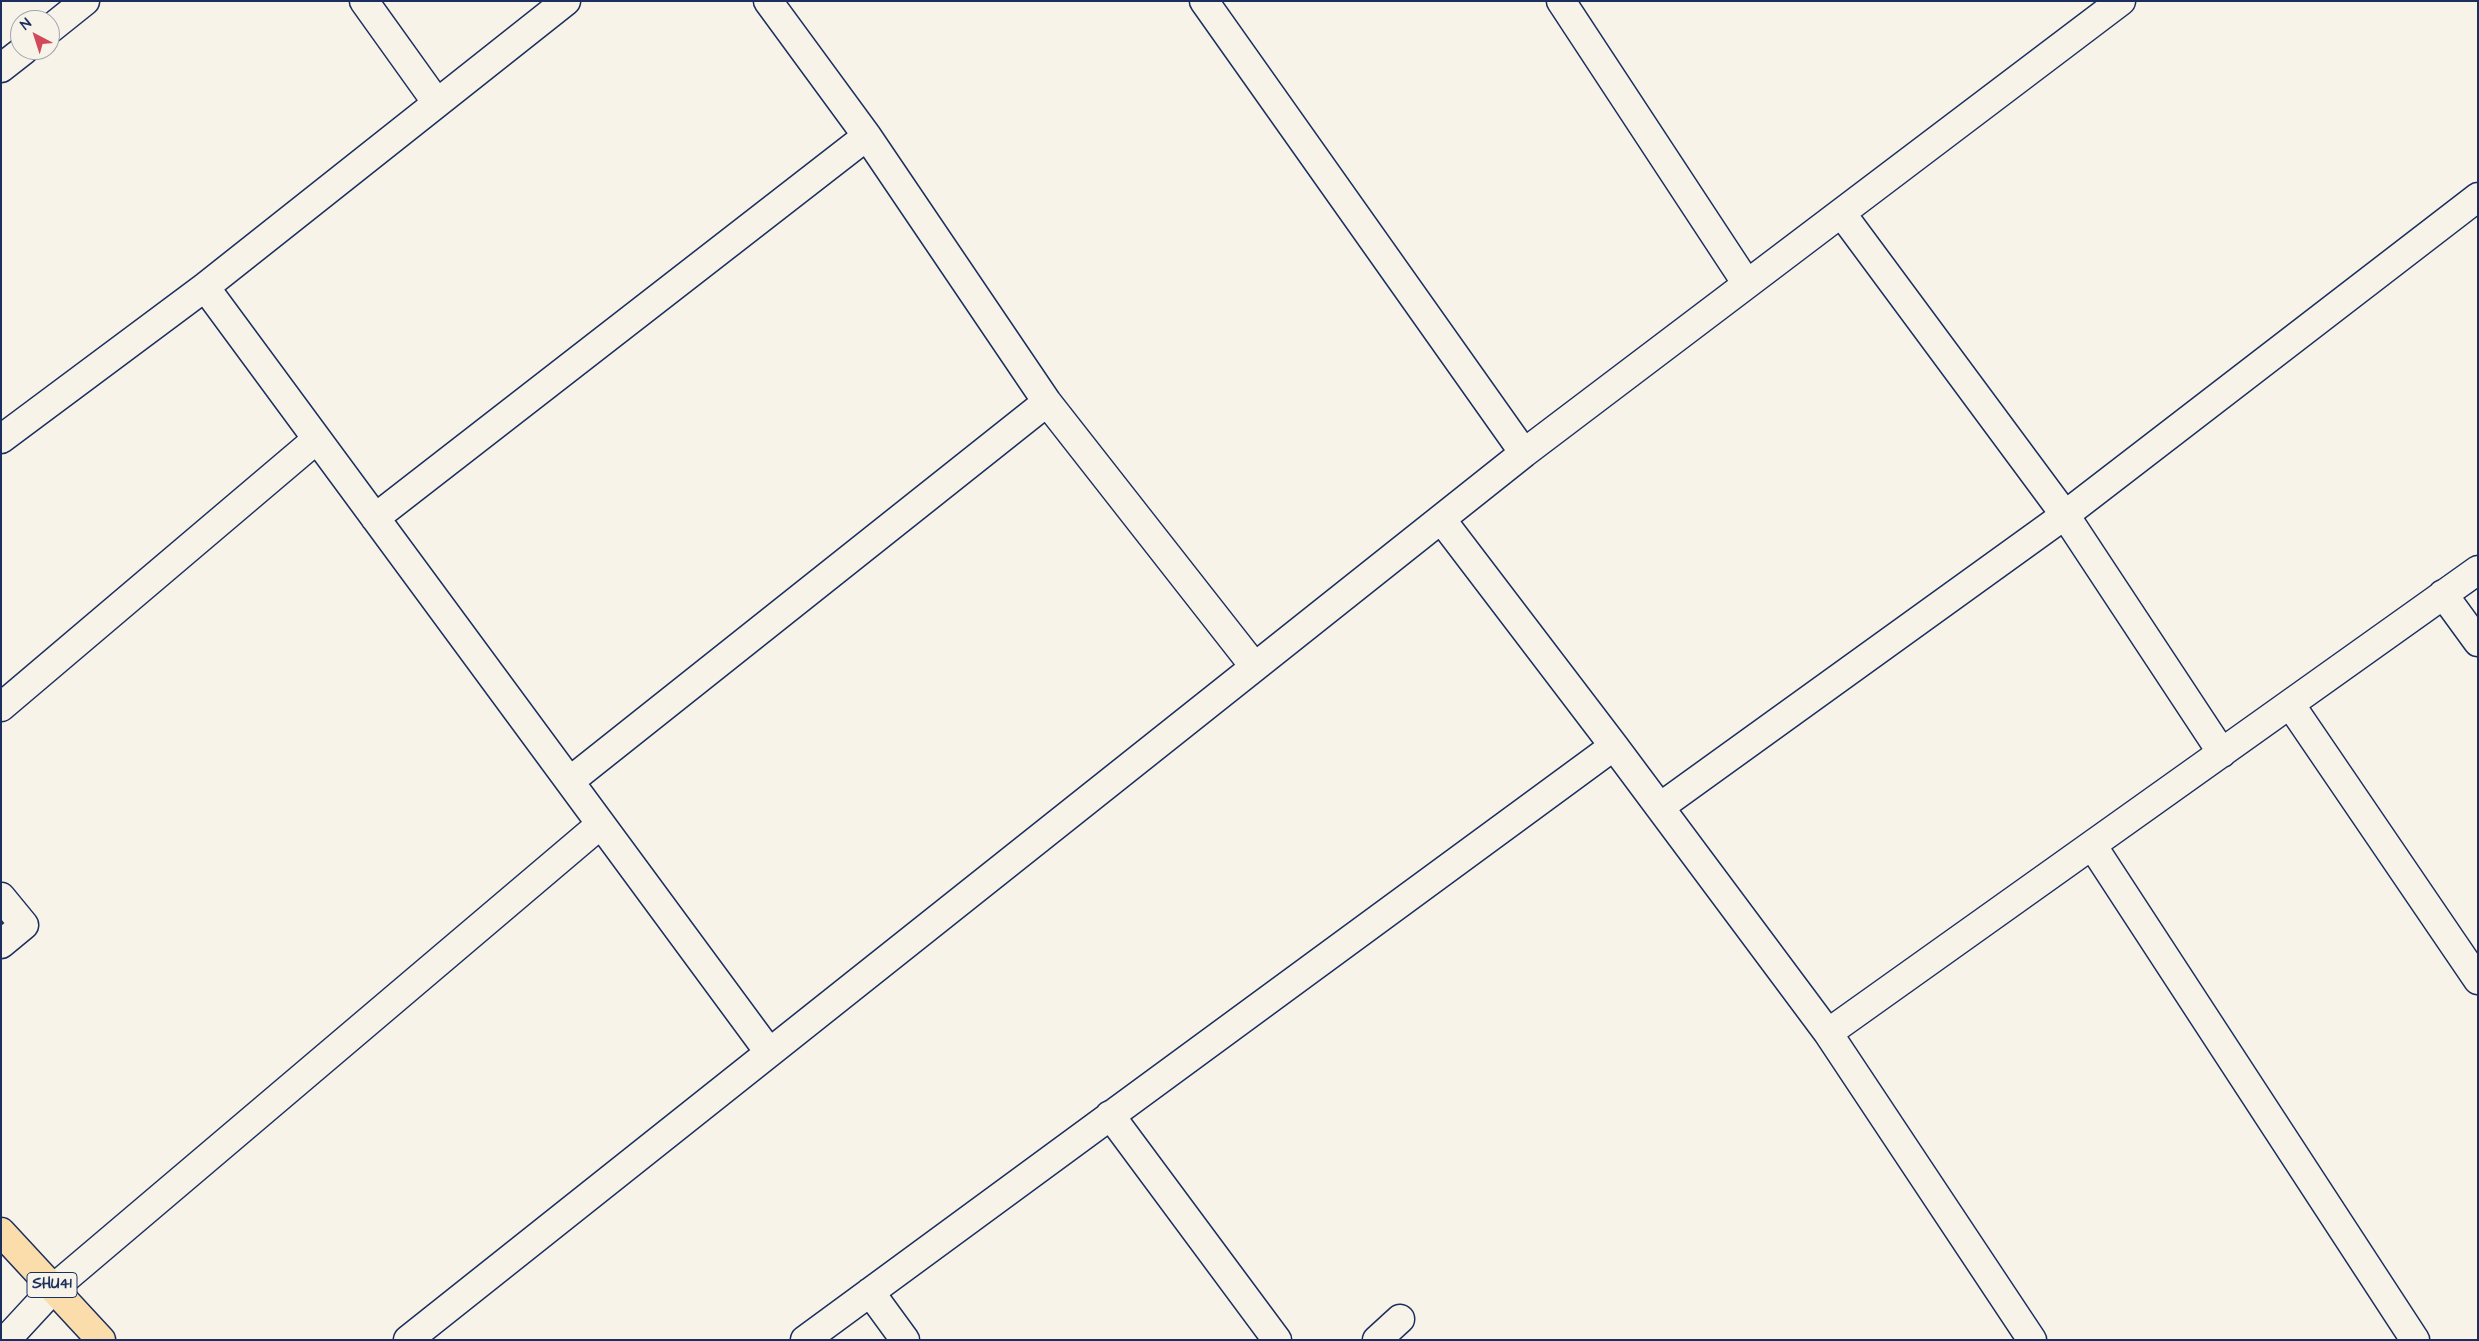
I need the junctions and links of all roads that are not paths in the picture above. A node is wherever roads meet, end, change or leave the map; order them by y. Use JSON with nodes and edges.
{"nodes":[{"id":1,"x":85,"y":1,"type":"edge"},
{"id":2,"x":364,"y":1,"type":"edge"},
{"id":3,"x":566,"y":1,"type":"edge"},
{"id":4,"x":768,"y":1,"type":"edge"},
{"id":5,"x":1204,"y":1,"type":"edge"},
{"id":6,"x":1561,"y":1,"type":"edge"},
{"id":7,"x":2121,"y":1,"type":"edge"},
{"id":8,"x":60,"y":21,"type":"edge"},
{"id":9,"x":11,"y":60,"type":"edge"},
{"id":10,"x":1,"y":68,"type":"edge"},
{"id":11,"x":437,"y":103,"type":"junction"},
{"id":12,"x":867,"y":136,"type":"junction"},
{"id":13,"x":2478,"y":197,"type":"edge"},
{"id":14,"x":1842,"y":214,"type":"junction"},
{"id":15,"x":1746,"y":284,"type":"junction"},
{"id":16,"x":205,"y":287,"type":"junction"},
{"id":17,"x":1047,"y":402,"type":"junction"},
{"id":18,"x":1,"y":439,"type":"edge"},
{"id":19,"x":317,"y":439,"type":"junction"},
{"id":20,"x":1524,"y":453,"type":"junction"},
{"id":21,"x":2065,"y":515,"type":"junction"},
{"id":22,"x":375,"y":518,"type":"junction"},
{"id":23,"x":1441,"y":519,"type":"junction"},
{"id":24,"x":2478,"y":570,"type":"edge"},
{"id":25,"x":2443,"y":594,"type":"junction"},
{"id":26,"x":2478,"y":642,"type":"edge"},
{"id":27,"x":1254,"y":666,"type":"junction"},
{"id":28,"x":2290,"y":704,"type":"junction"},
{"id":29,"x":1,"y":707,"type":"edge"},
{"id":30,"x":1614,"y":746,"type":"junction"},
{"id":31,"x":2222,"y":753,"type":"junction"},
{"id":32,"x":570,"y":781,"type":"junction"},
{"id":33,"x":1660,"y":807,"type":"junction"},
{"id":34,"x":601,"y":824,"type":"junction"},
{"id":35,"x":2092,"y":845,"type":"junction"},
{"id":36,"x":1,"y":897,"type":"edge"},
{"id":37,"x":1,"y":944,"type":"edge"},
{"id":38,"x":2478,"y":980,"type":"edge"},
{"id":39,"x":1828,"y":1033,"type":"junction"},
{"id":40,"x":769,"y":1052,"type":"junction"},
{"id":41,"x":1110,"y":1115,"type":"junction"},
{"id":42,"x":1,"y":1232,"type":"edge"},
{"id":43,"x":54,"y":1288,"type":"junction"},
{"id":44,"x":870,"y":1292,"type":"junction"},
{"id":45,"x":1400,"y":1319,"type":"dead end"},
{"id":46,"x":6,"y":1340,"type":"edge"},
{"id":47,"x":101,"y":1340,"type":"edge"},
{"id":48,"x":408,"y":1340,"type":"edge"},
{"id":49,"x":804,"y":1340,"type":"edge"},
{"id":50,"x":905,"y":1340,"type":"edge"},
{"id":51,"x":1278,"y":1340,"type":"edge"},
{"id":52,"x":1377,"y":1340,"type":"edge"},
{"id":53,"x":2032,"y":1340,"type":"edge"},
{"id":54,"x":2415,"y":1340,"type":"edge"}],
"edges":[{"from":1,"to":8,"type":"street"},
{"from":2,"to":11,"type":"street"},
{"from":3,"to":11,"type":"street"},
{"from":4,"to":12,"type":"street"},
{"from":5,"to":20,"type":"street"},
{"from":6,"to":15,"type":"street"},
{"from":7,"to":14,"type":"street"},
{"from":9,"to":10,"type":"street"},
{"from":11,"to":16,"type":"street"},
{"from":12,"to":17,"type":"street"},
{"from":12,"to":22,"type":"street"},
{"from":13,"to":21,"type":"street"},
{"from":14,"to":15,"type":"street"},
{"from":14,"to":21,"type":"street"},
{"from":15,"to":20,"type":"street"},
{"from":16,"to":18,"type":"street"},
{"from":16,"to":19,"type":"street"},
{"from":17,"to":27,"type":"street"},
{"from":17,"to":32,"type":"street"},
{"from":19,"to":22,"type":"street"},
{"from":19,"to":29,"type":"street"},
{"from":20,"to":23,"type":"street"},
{"from":21,"to":31,"type":"street"},
{"from":21,"to":33,"type":"street"},
{"from":22,"to":32,"type":"street"},
{"from":23,"to":27,"type":"street"},
{"from":23,"to":30,"type":"street"},
{"from":24,"to":25,"type":"street"},
{"from":25,"to":26,"type":"street"},
{"from":25,"to":28,"type":"street"},
{"from":27,"to":40,"type":"street"},
{"from":28,"to":31,"type":"street"},
{"from":28,"to":38,"type":"street"},
{"from":30,"to":33,"type":"street"},
{"from":30,"to":41,"type":"street"},
{"from":31,"to":35,"type":"street"},
{"from":32,"to":34,"type":"street"},
{"from":33,"to":39,"type":"street"},
{"from":34,"to":40,"type":"street"},
{"from":34,"to":43,"type":"street"},
{"from":35,"to":39,"type":"street"},
{"from":35,"to":54,"type":"street"},
{"from":36,"to":37,"type":"street"},
{"from":39,"to":53,"type":"street"},
{"from":40,"to":48,"type":"street"},
{"from":41,"to":44,"type":"street"},
{"from":41,"to":51,"type":"street"},
{"from":42,"to":43,"type":"main road","number":"SHU41"},
{"from":43,"to":46,"type":"street"},
{"from":43,"to":47,"type":"main road","number":"SHU41"},
{"from":44,"to":49,"type":"street"},
{"from":44,"to":50,"type":"street"},
{"from":45,"to":52,"type":"street"}]}
